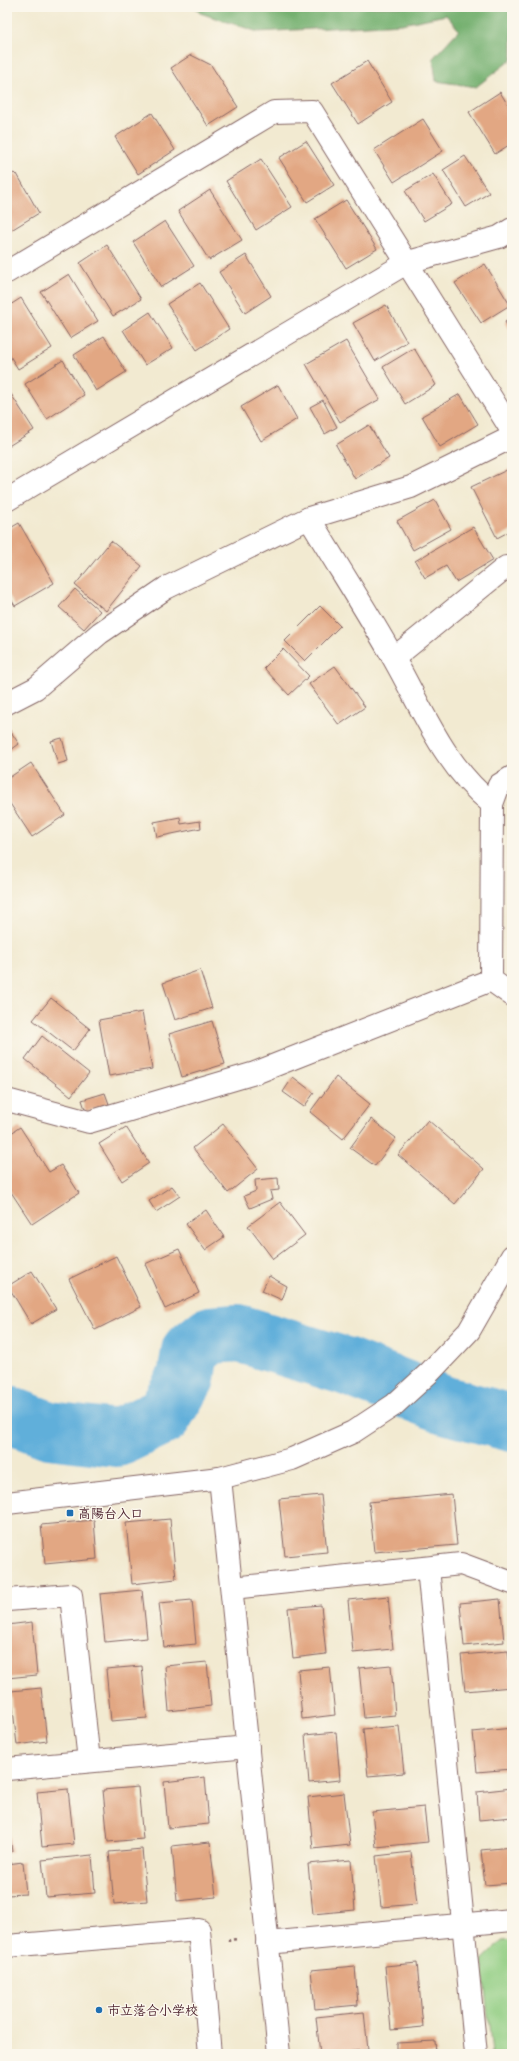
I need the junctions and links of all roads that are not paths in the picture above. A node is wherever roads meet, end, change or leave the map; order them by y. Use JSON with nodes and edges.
{"nodes":[{"id":1,"x":512,"y":229,"type":"edge"},
{"id":2,"x":408,"y":262,"type":"junction"},
{"id":3,"x":7,"y":272,"type":"edge"},
{"id":4,"x":512,"y":431,"type":"edge"},
{"id":5,"x":512,"y":437,"type":"edge"},
{"id":6,"x":7,"y":500,"type":"edge"},
{"id":7,"x":308,"y":518,"type":"junction"},
{"id":8,"x":506,"y":567,"type":"dead end"},
{"id":9,"x":394,"y":658,"type":"junction"},
{"id":10,"x":7,"y":703,"type":"edge"},
{"id":11,"x":512,"y":777,"type":"edge"},
{"id":12,"x":492,"y":804,"type":"junction"},
{"id":13,"x":491,"y":980,"type":"junction"},
{"id":14,"x":512,"y":995,"type":"edge"},
{"id":15,"x":7,"y":1100,"type":"edge"},
{"id":16,"x":512,"y":1256,"type":"edge"},
{"id":17,"x":220,"y":1478,"type":"junction"},
{"id":18,"x":7,"y":1503,"type":"edge"},
{"id":19,"x":428,"y":1568,"type":"junction"},
{"id":20,"x":512,"y":1583,"type":"edge"},
{"id":21,"x":232,"y":1588,"type":"junction"},
{"id":22,"x":7,"y":1600,"type":"edge"},
{"id":23,"x":248,"y":1747,"type":"junction"},
{"id":24,"x":89,"y":1762,"type":"junction"},
{"id":25,"x":7,"y":1769,"type":"edge"},
{"id":26,"x":512,"y":1920,"type":"edge"},
{"id":27,"x":463,"y":1925,"type":"junction"},
{"id":28,"x":267,"y":1943,"type":"junction"},
{"id":29,"x":7,"y":1946,"type":"edge"},
{"id":30,"x":210,"y":2054,"type":"edge"},
{"id":31,"x":279,"y":2054,"type":"edge"},
{"id":32,"x":476,"y":2054,"type":"edge"}],
"edges":[{"from":1,"to":2,"type":"street"},
{"from":2,"to":3,"type":"street"},
{"from":2,"to":4,"type":"street"},
{"from":2,"to":6,"type":"street"},
{"from":5,"to":7,"type":"street"},
{"from":7,"to":9,"type":"street"},
{"from":7,"to":10,"type":"street"},
{"from":8,"to":9,"type":"street"},
{"from":9,"to":12,"type":"street"},
{"from":11,"to":12,"type":"street"},
{"from":12,"to":13,"type":"street"},
{"from":13,"to":14,"type":"street"},
{"from":13,"to":15,"type":"street"},
{"from":16,"to":17,"type":"street"},
{"from":17,"to":18,"type":"street"},
{"from":17,"to":21,"type":"street"},
{"from":19,"to":20,"type":"street"},
{"from":19,"to":21,"type":"street"},
{"from":19,"to":27,"type":"street"},
{"from":21,"to":23,"type":"street"},
{"from":22,"to":24,"type":"street"},
{"from":23,"to":24,"type":"street"},
{"from":23,"to":28,"type":"street"},
{"from":24,"to":25,"type":"street"},
{"from":26,"to":27,"type":"street"},
{"from":27,"to":28,"type":"street"},
{"from":27,"to":32,"type":"street"},
{"from":28,"to":31,"type":"street"},
{"from":29,"to":30,"type":"street"}]}
